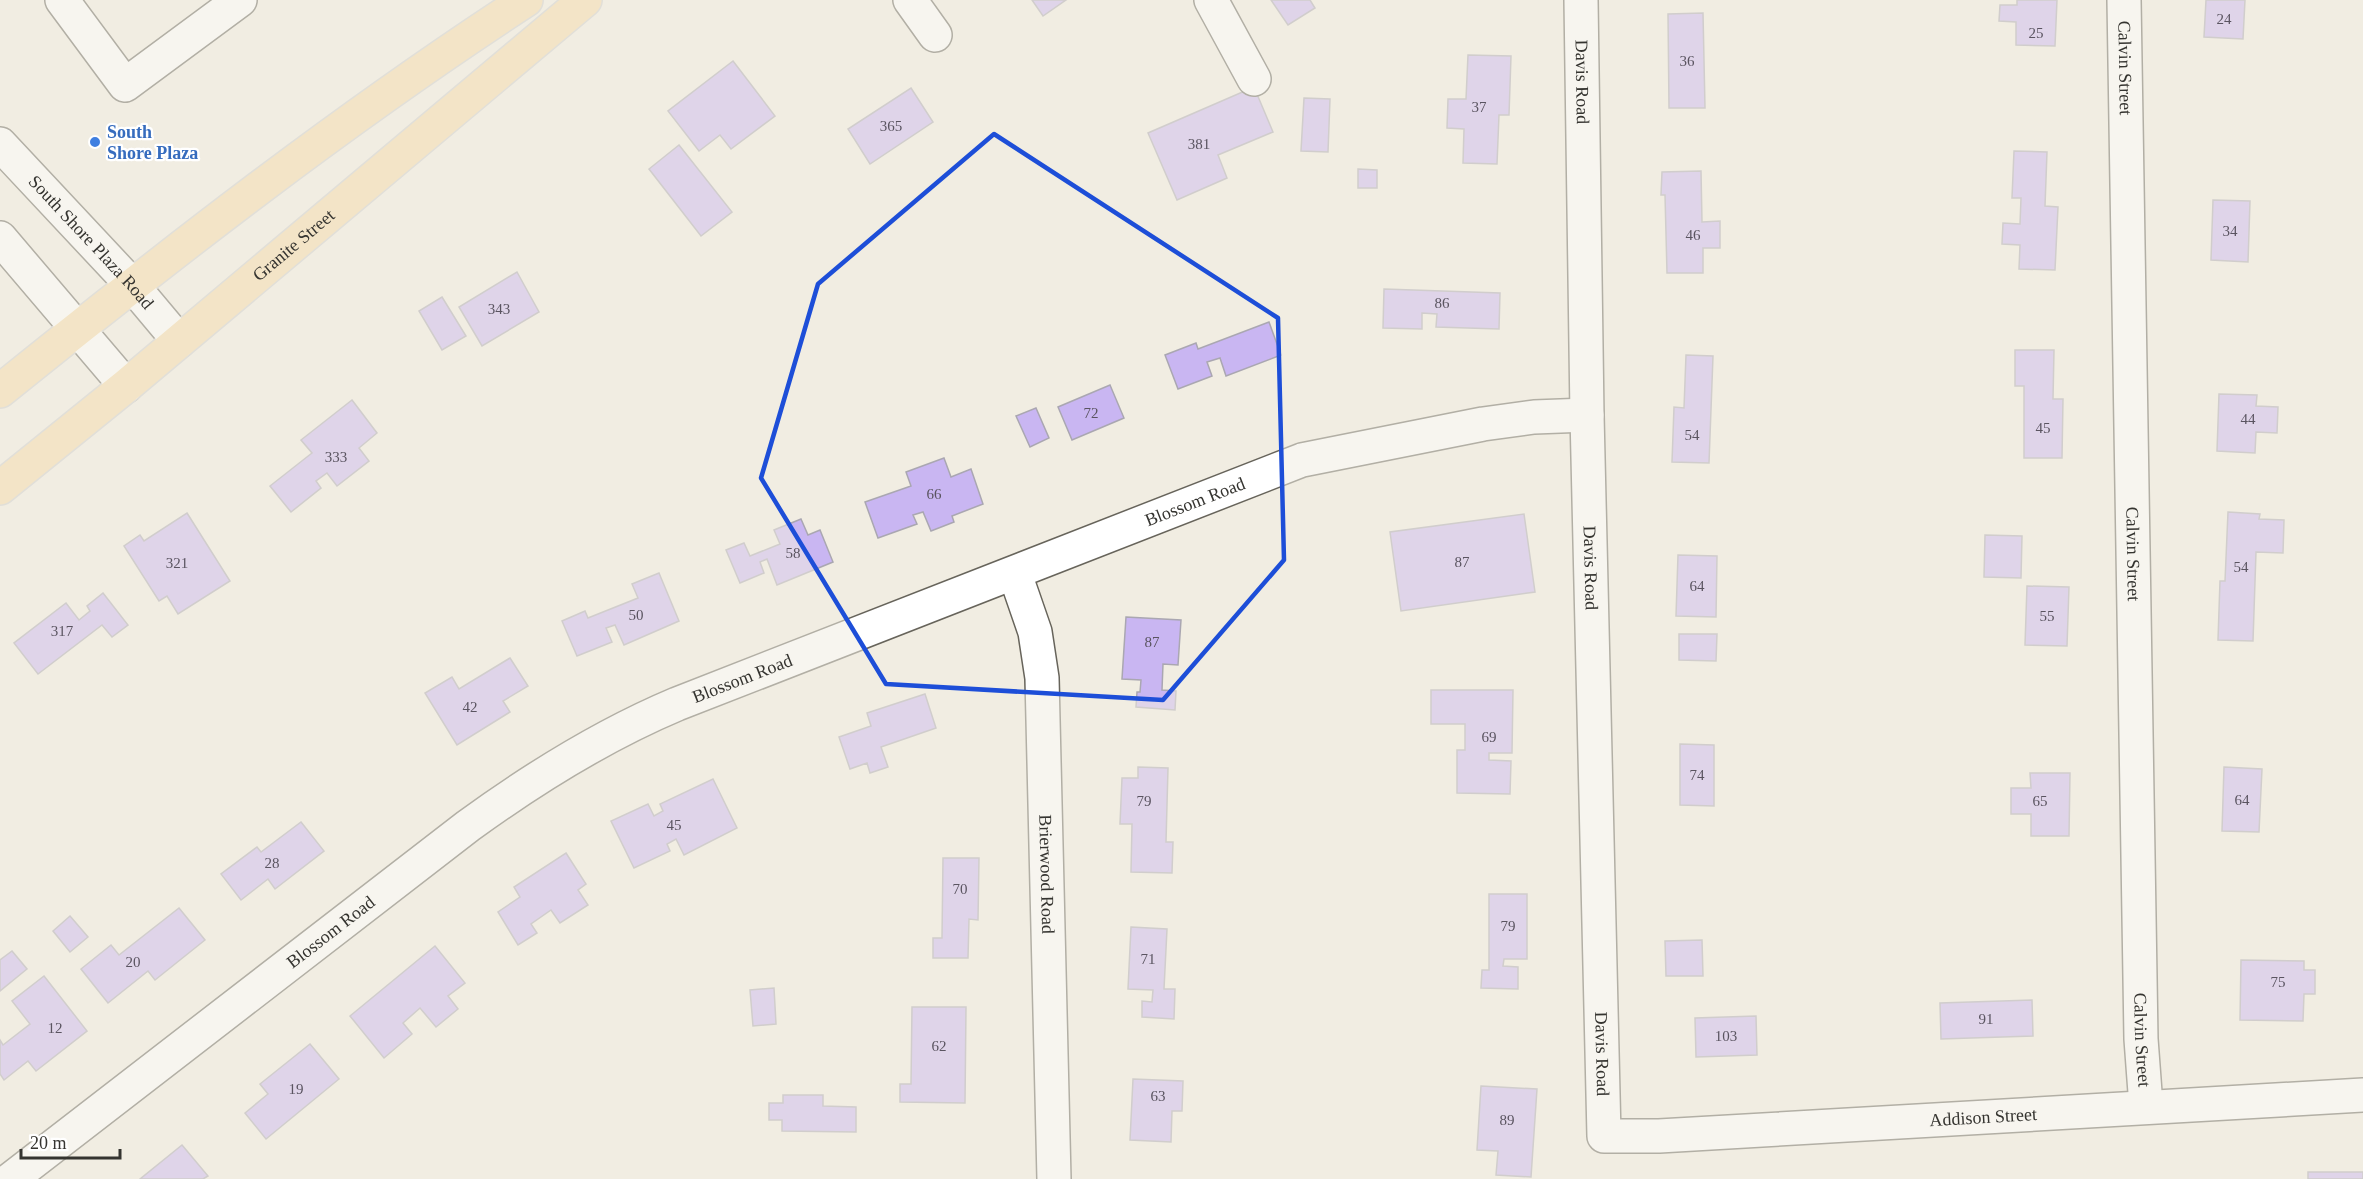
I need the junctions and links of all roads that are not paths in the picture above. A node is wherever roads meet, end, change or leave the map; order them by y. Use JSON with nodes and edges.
{"nodes":[{"id":1,"x":62,"y":0,"type":"edge"},
{"id":2,"x":240,"y":0,"type":"edge"},
{"id":3,"x":526,"y":0,"type":"edge"},
{"id":4,"x":585,"y":0,"type":"edge"},
{"id":5,"x":910,"y":0,"type":"edge"},
{"id":6,"x":1211,"y":0,"type":"edge"},
{"id":7,"x":1581,"y":0,"type":"edge"},
{"id":8,"x":2124,"y":0,"type":"edge"},
{"id":9,"x":935,"y":35,"type":"dead end"},
{"id":10,"x":1254,"y":79,"type":"dead end"},
{"id":11,"x":0,"y":144,"type":"edge"},
{"id":12,"x":0,"y":238,"type":"edge"},
{"id":13,"x":132,"y":285,"type":"junction"},
{"id":14,"x":77,"y":329,"type":"junction"},
{"id":15,"x":179,"y":341,"type":"junction"},
{"id":16,"x":126,"y":386,"type":"junction"},
{"id":17,"x":0,"y":391,"type":"edge"},
{"id":18,"x":1587,"y":415,"type":"junction"},
{"id":19,"x":0,"y":488,"type":"edge"},
{"id":20,"x":1015,"y":574,"type":"junction"},
{"id":21,"x":2363,"y":1095,"type":"edge"},
{"id":22,"x":2146,"y":1106,"type":"junction"},
{"id":23,"x":1604,"y":1136,"type":"joint"},
{"id":24,"x":11,"y":1179,"type":"edge"},
{"id":25,"x":1054,"y":1179,"type":"edge"}],
"edges":[{"from":1,"to":2,"type":"street"},
{"from":3,"to":13,"type":"main road"},
{"from":4,"to":15,"type":"main road","name":"Granite Street"},
{"from":5,"to":9,"type":"street"},
{"from":6,"to":10,"type":"street"},
{"from":7,"to":18,"type":"street","name":"Davis Road"},
{"from":8,"to":22,"type":"street","name":"Calvin Street"},
{"from":11,"to":13,"type":"street","name":"South Shore Plaza Road"},
{"from":12,"to":14,"type":"street"},
{"from":13,"to":14,"type":"main road"},
{"from":13,"to":15,"type":"street","name":"South Shore Plaza Road"},
{"from":14,"to":16,"type":"street"},
{"from":14,"to":17,"type":"main road"},
{"from":15,"to":16,"type":"main road","name":"Granite Street"},
{"from":16,"to":19,"type":"main road","name":"Granite Street"},
{"from":18,"to":20,"type":"street","name":"Blossom Road"},
{"from":18,"to":23,"type":"street","name":"Davis Road"},
{"from":20,"to":24,"type":"street","name":"Blossom Road"},
{"from":20,"to":25,"type":"street","name":"Brierwood Road"},
{"from":21,"to":22,"type":"street","name":"Addison Street"},
{"from":22,"to":23,"type":"street","name":"Addison Street"}]}
